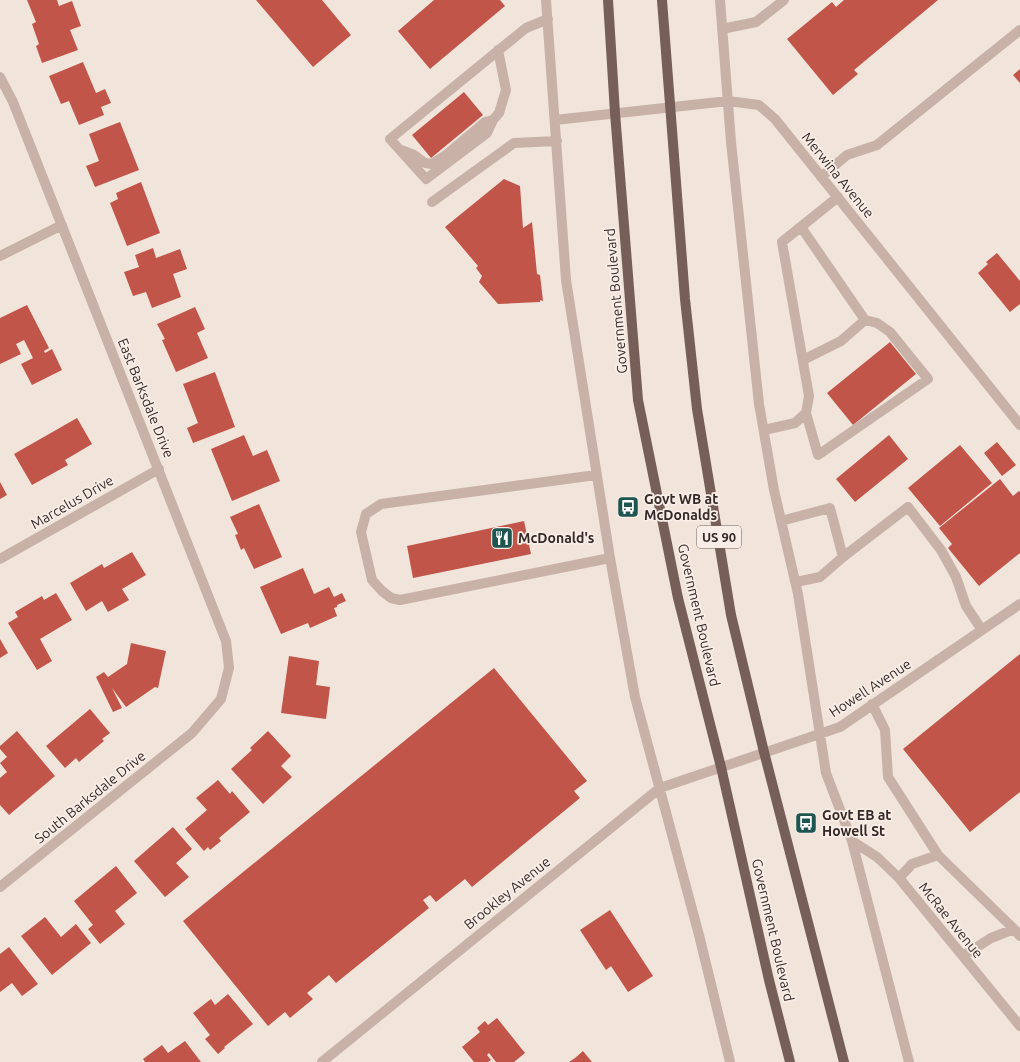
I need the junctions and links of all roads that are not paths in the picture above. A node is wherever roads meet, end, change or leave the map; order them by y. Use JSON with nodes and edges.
{"nodes":[{"id":1,"x":546,"y":0,"type":"edge"},
{"id":2,"x":608,"y":0,"type":"edge"},
{"id":3,"x":662,"y":0,"type":"edge"},
{"id":4,"x":720,"y":0,"type":"edge"},
{"id":5,"x":784,"y":0,"type":"edge"},
{"id":6,"x":548,"y":19,"type":"junction"},
{"id":7,"x":722,"y":29,"type":"junction"},
{"id":8,"x":1020,"y":30,"type":"edge"},
{"id":9,"x":498,"y":50,"type":"junction"},
{"id":10,"x":0,"y":77,"type":"edge"},
{"id":11,"x":728,"y":101,"type":"junction"},
{"id":12,"x":669,"y":107,"type":"junction"},
{"id":13,"x":615,"y":113,"type":"junction"},
{"id":14,"x":493,"y":120,"type":"junction"},
{"id":15,"x":555,"y":120,"type":"junction"},
{"id":16,"x":557,"y":141,"type":"junction"},
{"id":17,"x":399,"y":150,"type":"junction"},
{"id":18,"x":821,"y":177,"type":"junction"},
{"id":19,"x":838,"y":198,"type":"junction"},
{"id":20,"x":432,"y":202,"type":"dead end"},
{"id":21,"x":62,"y":225,"type":"junction"},
{"id":22,"x":801,"y":227,"type":"junction"},
{"id":23,"x":0,"y":256,"type":"edge"},
{"id":24,"x":865,"y":320,"type":"junction"},
{"id":25,"x":803,"y":360,"type":"junction"},
{"id":26,"x":806,"y":413,"type":"junction"},
{"id":27,"x":1020,"y":425,"type":"edge"},
{"id":28,"x":764,"y":430,"type":"junction"},
{"id":29,"x":159,"y":469,"type":"junction"},
{"id":30,"x":596,"y":474,"type":"junction"},
{"id":31,"x":782,"y":521,"type":"junction"},
{"id":32,"x":843,"y":557,"type":"junction"},
{"id":33,"x":610,"y":558,"type":"junction"},
{"id":34,"x":0,"y":559,"type":"edge"},
{"id":35,"x":796,"y":582,"type":"junction"},
{"id":36,"x":1020,"y":604,"type":"edge"},
{"id":37,"x":982,"y":630,"type":"junction"},
{"id":38,"x":872,"y":704,"type":"junction"},
{"id":39,"x":196,"y":728,"type":"joint"},
{"id":40,"x":820,"y":733,"type":"junction"},
{"id":41,"x":764,"y":752,"type":"junction"},
{"id":42,"x":722,"y":767,"type":"junction"},
{"id":43,"x":660,"y":788,"type":"junction"},
{"id":44,"x":852,"y":841,"type":"junction"},
{"id":45,"x":938,"y":855,"type":"junction"},
{"id":46,"x":899,"y":878,"type":"junction"},
{"id":47,"x":0,"y":887,"type":"edge"},
{"id":48,"x":1017,"y":933,"type":"edge"},
{"id":49,"x":963,"y":956,"type":"junction"},
{"id":50,"x":1020,"y":1026,"type":"edge"},
{"id":51,"x":322,"y":1062,"type":"edge"},
{"id":52,"x":730,"y":1062,"type":"edge"},
{"id":53,"x":790,"y":1062,"type":"edge"},
{"id":54,"x":844,"y":1062,"type":"edge"},
{"id":55,"x":909,"y":1062,"type":"edge"}],
"edges":[{"from":1,"to":6,"type":"street"},
{"from":2,"to":13,"type":"main road","name":"Government Boulevard"},
{"from":3,"to":12,"type":"main road","number":"US 90"},
{"from":4,"to":7,"type":"street"},
{"from":5,"to":7,"type":"street"},
{"from":6,"to":9,"type":"street"},
{"from":6,"to":15,"type":"street"},
{"from":7,"to":11,"type":"street"},
{"from":8,"to":18,"type":"street"},
{"from":9,"to":14,"type":"street"},
{"from":9,"to":17,"type":"street"},
{"from":10,"to":21,"type":"street","name":"East Barksdale Drive"},
{"from":11,"to":12,"type":"street","name":"Merwina Avenue"},
{"from":11,"to":18,"type":"street","name":"Merwina Avenue"},
{"from":11,"to":28,"type":"street"},
{"from":12,"to":13,"type":"street","name":"Merwina Avenue"},
{"from":12,"to":41,"type":"main road","number":"US 90"},
{"from":13,"to":15,"type":"street","name":"Merwina Avenue"},
{"from":13,"to":42,"type":"main road","name":"Government Boulevard"},
{"from":14,"to":17,"type":"street"},
{"from":14,"to":17,"type":"street"},
{"from":15,"to":16,"type":"street"},
{"from":16,"to":20,"type":"street"},
{"from":16,"to":30,"type":"street"},
{"from":18,"to":19,"type":"street","name":"Merwina Avenue"},
{"from":19,"to":22,"type":"street"},
{"from":19,"to":27,"type":"street","name":"Merwina Avenue"},
{"from":21,"to":23,"type":"street"},
{"from":21,"to":29,"type":"street","name":"East Barksdale Drive"},
{"from":22,"to":24,"type":"street"},
{"from":22,"to":25,"type":"street"},
{"from":24,"to":25,"type":"street"},
{"from":24,"to":26,"type":"street"},
{"from":25,"to":26,"type":"street"},
{"from":26,"to":28,"type":"street"},
{"from":28,"to":31,"type":"street"},
{"from":29,"to":34,"type":"street","name":"Marcelus Drive"},
{"from":29,"to":39,"type":"street","name":"East Barksdale Drive"},
{"from":30,"to":33,"type":"street"},
{"from":30,"to":33,"type":"street"},
{"from":31,"to":32,"type":"street"},
{"from":31,"to":35,"type":"street"},
{"from":32,"to":35,"type":"street"},
{"from":32,"to":37,"type":"street"},
{"from":33,"to":43,"type":"street"},
{"from":35,"to":40,"type":"street"},
{"from":36,"to":37,"type":"street","name":"Howell Avenue"},
{"from":37,"to":38,"type":"street","name":"Howell Avenue"},
{"from":38,"to":40,"type":"street","name":"Howell Avenue"},
{"from":38,"to":45,"type":"street"},
{"from":39,"to":47,"type":"street","name":"South Barksdale Drive"},
{"from":40,"to":41,"type":"street","name":"Howell Avenue"},
{"from":40,"to":44,"type":"street"},
{"from":41,"to":42,"type":"street","name":"Howell Avenue"},
{"from":41,"to":54,"type":"main road","number":"US 90"},
{"from":42,"to":43,"type":"street","name":"Brookley Avenue"},
{"from":42,"to":53,"type":"main road","name":"Government Boulevard"},
{"from":43,"to":51,"type":"street","name":"Brookley Avenue"},
{"from":43,"to":52,"type":"street"},
{"from":44,"to":46,"type":"street","name":"McRae Avenue"},
{"from":44,"to":55,"type":"street"},
{"from":45,"to":46,"type":"street"},
{"from":45,"to":48,"type":"street"},
{"from":46,"to":49,"type":"street","name":"McRae Avenue"},
{"from":48,"to":49,"type":"street"},
{"from":49,"to":50,"type":"street","name":"McRae Avenue"}]}
